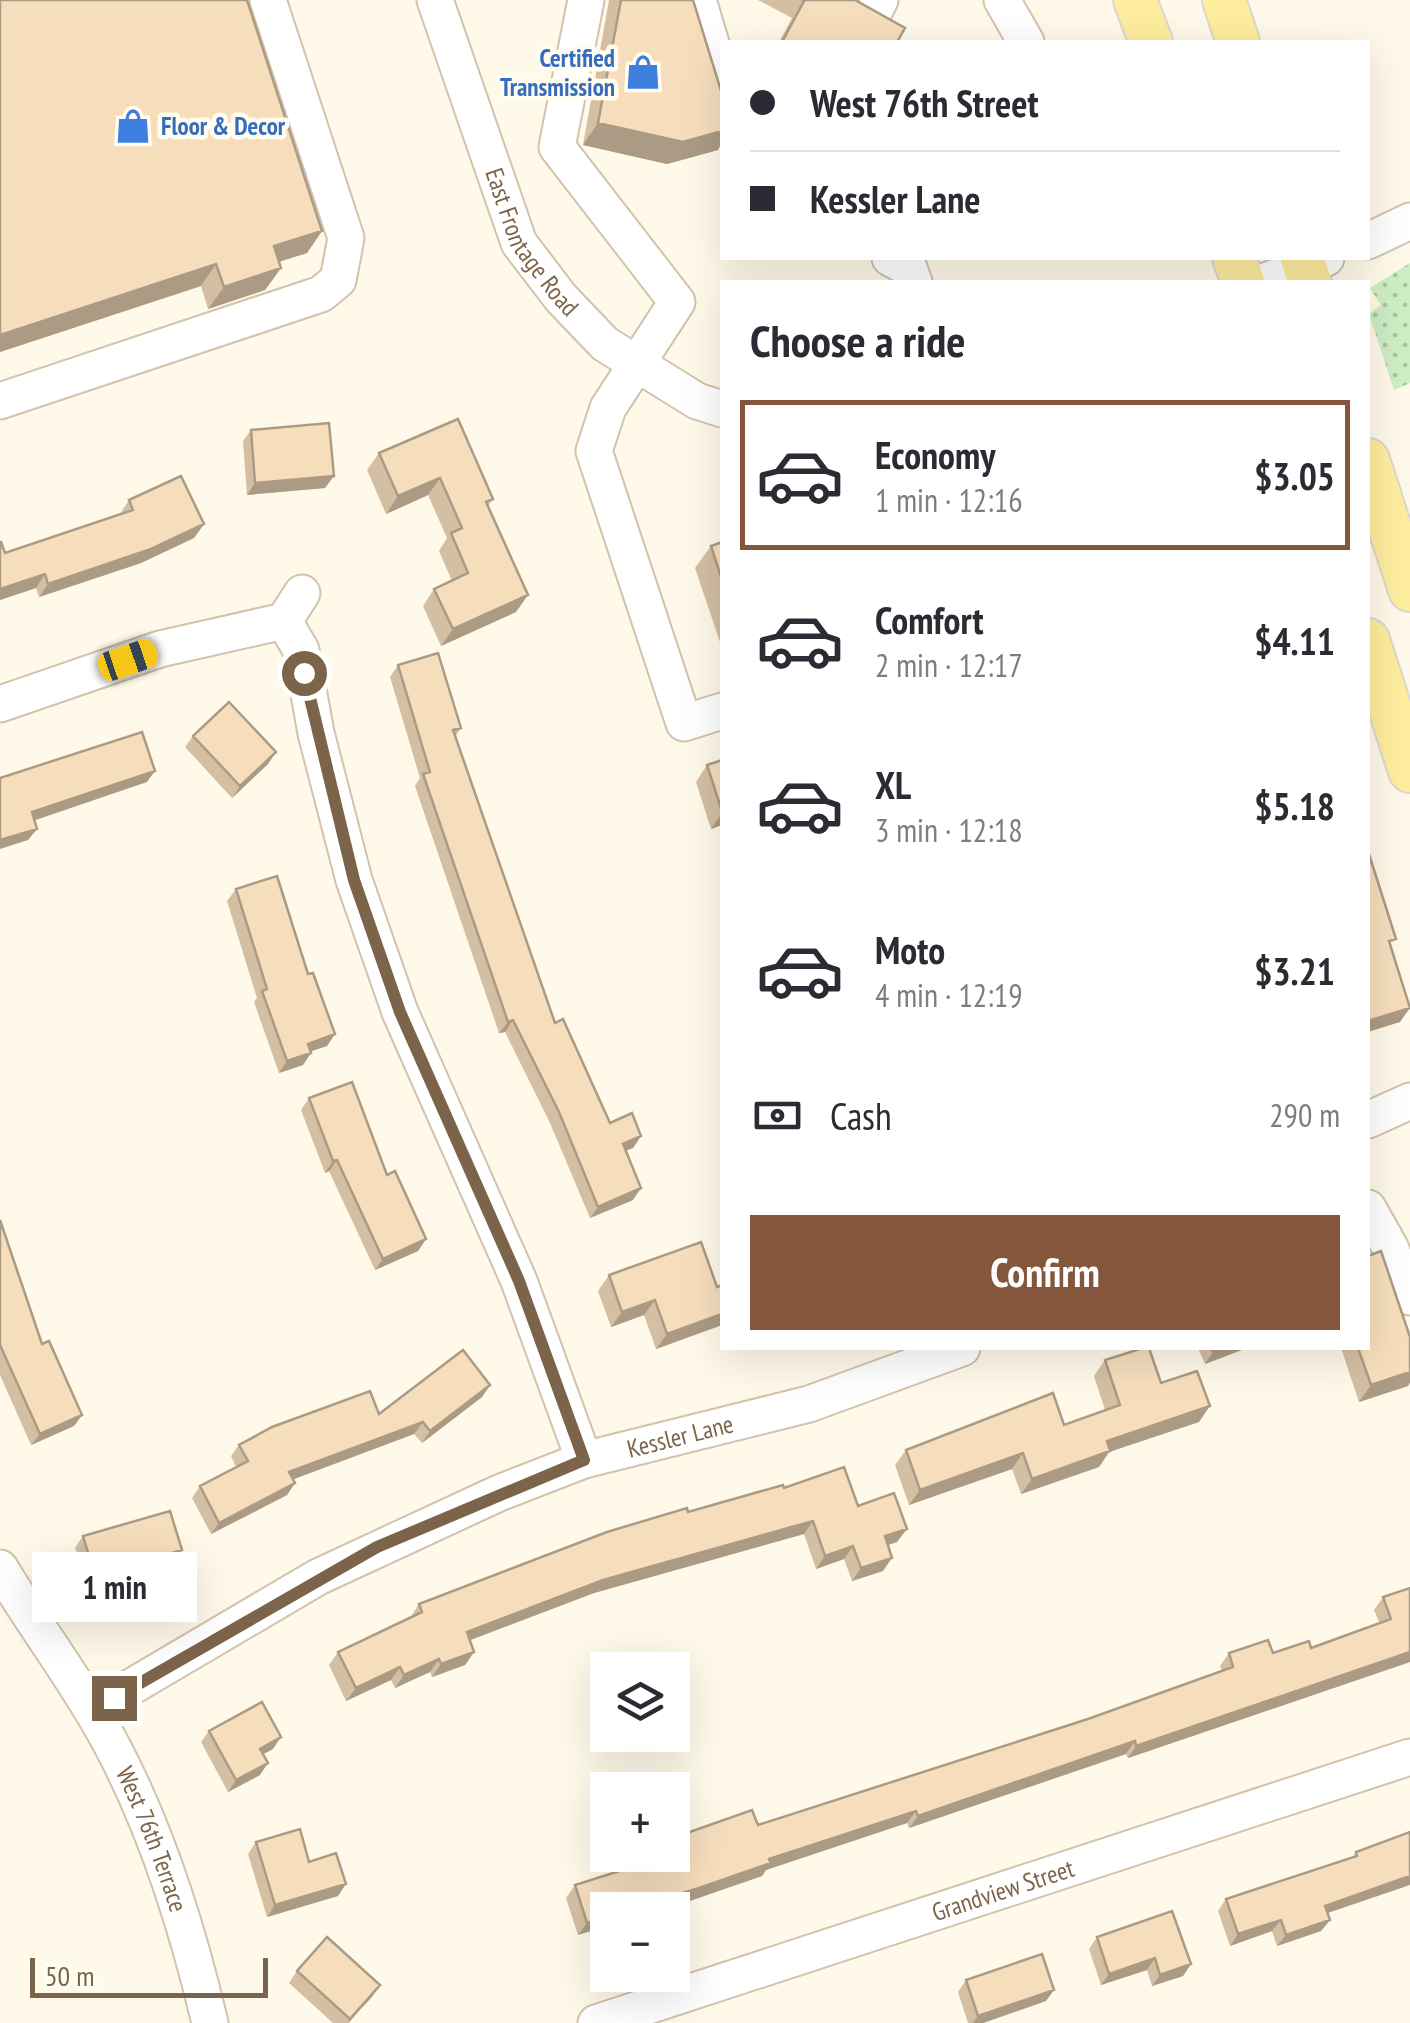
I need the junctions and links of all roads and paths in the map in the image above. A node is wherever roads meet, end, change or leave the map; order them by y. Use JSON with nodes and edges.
{"nodes":[{"id":1,"x":268,"y":0,"type":"edge"},
{"id":2,"x":434,"y":0,"type":"edge"},
{"id":3,"x":586,"y":0,"type":"edge"},
{"id":4,"x":698,"y":0,"type":"edge"},
{"id":5,"x":1002,"y":0,"type":"edge"},
{"id":6,"x":1135,"y":0,"type":"edge"},
{"id":7,"x":1224,"y":0,"type":"edge"},
{"id":8,"x":1025,"y":40,"type":"edge"},
{"id":9,"x":1150,"y":40,"type":"edge"},
{"id":10,"x":1237,"y":40,"type":"edge"},
{"id":11,"x":720,"y":73,"type":"edge"},
{"id":12,"x":1410,"y":221,"type":"edge"},
{"id":13,"x":1370,"y":241,"type":"edge"},
{"id":14,"x":1310,"y":266,"type":"edge"},
{"id":15,"x":1269,"y":280,"type":"edge"},
{"id":16,"x":634,"y":366,"type":"junction"},
{"id":17,"x":0,"y":401,"type":"edge"},
{"id":18,"x":720,"y":408,"type":"edge"},
{"id":19,"x":1370,"y":466,"type":"edge"},
{"id":20,"x":1410,"y":590,"type":"edge"},
{"id":21,"x":1371,"y":659,"type":"edge"},
{"id":22,"x":0,"y":704,"type":"edge"},
{"id":23,"x":720,"y":711,"type":"edge"},
{"id":24,"x":1410,"y":772,"type":"edge"},
{"id":25,"x":1410,"y":1102,"type":"edge"},
{"id":26,"x":1370,"y":1119,"type":"edge"},
{"id":27,"x":1370,"y":1211,"type":"edge"},
{"id":28,"x":1410,"y":1297,"type":"edge"},
{"id":29,"x":957,"y":1350,"type":"edge"},
{"id":30,"x":584,"y":1460,"type":"junction"},
{"id":31,"x":0,"y":1568,"type":"edge"},
{"id":32,"x":92,"y":1710,"type":"junction"},
{"id":33,"x":1410,"y":1757,"type":"edge"},
{"id":34,"x":210,"y":2023,"type":"edge"},
{"id":35,"x":596,"y":2023,"type":"edge"}],
"edges":[{"from":1,"to":17,"type":"street"},
{"from":2,"to":16,"type":"street","name":"East Frontage Road"},
{"from":3,"to":16,"type":"street"},
{"from":4,"to":11,"type":"street"},
{"from":5,"to":8,"type":"street"},
{"from":6,"to":9,"type":"main road"},
{"from":7,"to":10,"type":"main road"},
{"from":12,"to":13,"type":"street"},
{"from":14,"to":15,"type":"street"},
{"from":16,"to":18,"type":"street","name":"East Frontage Road"},
{"from":16,"to":23,"type":"street"},
{"from":19,"to":20,"type":"main road"},
{"from":21,"to":24,"type":"main road"},
{"from":22,"to":30,"type":"street"},
{"from":25,"to":26,"type":"street"},
{"from":27,"to":28,"type":"street"},
{"from":29,"to":30,"type":"street","name":"Kessler Lane"},
{"from":30,"to":32,"type":"street","name":"Kessler Lane"},
{"from":31,"to":32,"type":"street","name":"West 76th Terrace"},
{"from":32,"to":34,"type":"street","name":"West 76th Terrace"},
{"from":33,"to":35,"type":"street","name":"Grandview Street"}]}
